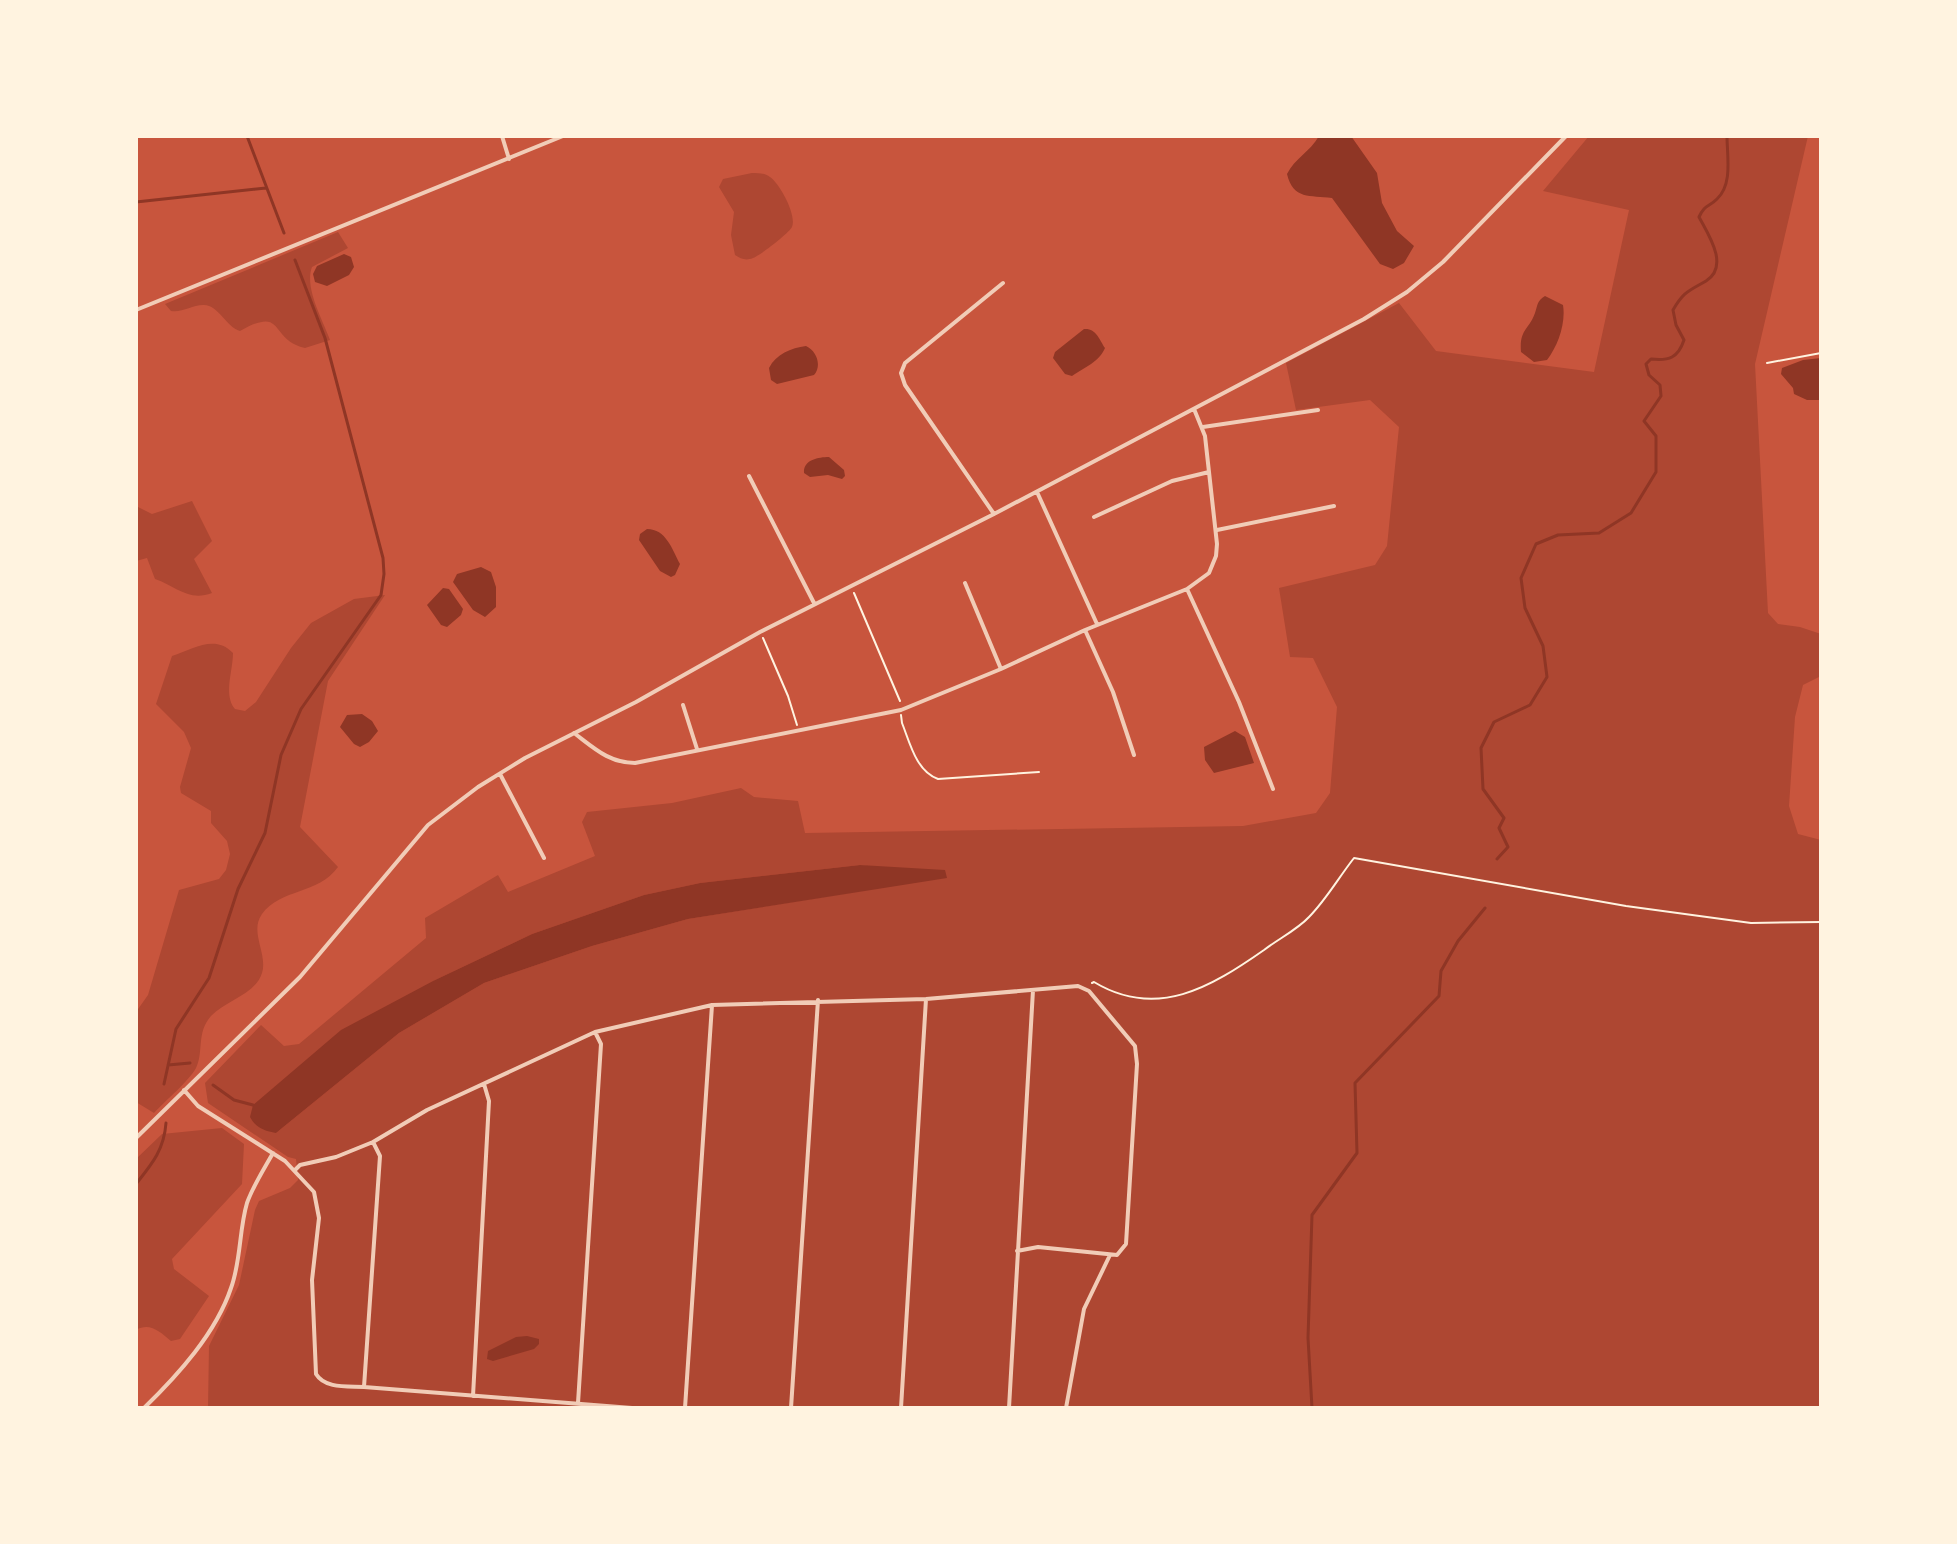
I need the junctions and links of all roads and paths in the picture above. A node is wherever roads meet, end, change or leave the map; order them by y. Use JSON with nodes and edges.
{"nodes":[{"id":1,"x":502,"y":136,"type":"edge"},
{"id":2,"x":563,"y":136,"type":"edge"},
{"id":3,"x":1566,"y":136,"type":"edge"},
{"id":4,"x":509,"y":159,"type":"junction"},
{"id":5,"x":1003,"y":283,"type":"dead end"},
{"id":6,"x":136,"y":310,"type":"edge"},
{"id":7,"x":1821,"y":353,"type":"edge"},
{"id":8,"x":1767,"y":363,"type":"dead end"},
{"id":9,"x":1194,"y":409,"type":"junction"},
{"id":10,"x":1318,"y":410,"type":"dead end"},
{"id":11,"x":1203,"y":427,"type":"junction"},
{"id":12,"x":1209,"y":472,"type":"junction"},
{"id":13,"x":749,"y":476,"type":"dead end"},
{"id":14,"x":1037,"y":491,"type":"junction"},
{"id":15,"x":1334,"y":506,"type":"dead end"},
{"id":16,"x":994,"y":514,"type":"junction"},
{"id":17,"x":1094,"y":517,"type":"dead end"},
{"id":18,"x":1217,"y":530,"type":"junction"},
{"id":19,"x":965,"y":583,"type":"dead end"},
{"id":20,"x":851,"y":585,"type":"junction"},
{"id":21,"x":1187,"y":589,"type":"junction"},
{"id":22,"x":814,"y":603,"type":"junction"},
{"id":23,"x":1097,"y":624,"type":"junction"},
{"id":24,"x":1085,"y":630,"type":"junction"},
{"id":25,"x":760,"y":632,"type":"junction"},
{"id":26,"x":1001,"y":669,"type":"junction"},
{"id":27,"x":683,"y":705,"type":"dead end"},
{"id":28,"x":901,"y":710,"type":"junction"},
{"id":29,"x":798,"y":730,"type":"junction"},
{"id":30,"x":574,"y":733,"type":"junction"},
{"id":31,"x":697,"y":749,"type":"junction"},
{"id":32,"x":1134,"y":755,"type":"dead end"},
{"id":33,"x":1039,"y":772,"type":"dead end"},
{"id":34,"x":500,"y":774,"type":"junction"},
{"id":35,"x":1273,"y":789,"type":"dead end"},
{"id":36,"x":544,"y":858,"type":"dead end"},
{"id":37,"x":1821,"y":922,"type":"edge"},
{"id":38,"x":1084,"y":989,"type":"junction"},
{"id":39,"x":1033,"y":990,"type":"junction"},
{"id":40,"x":926,"y":999,"type":"junction"},
{"id":41,"x":818,"y":1000,"type":"junction"},
{"id":42,"x":712,"y":1005,"type":"junction"},
{"id":43,"x":595,"y":1032,"type":"junction"},
{"id":44,"x":484,"y":1084,"type":"junction"},
{"id":45,"x":184,"y":1090,"type":"junction"},
{"id":46,"x":136,"y":1138,"type":"edge"},
{"id":47,"x":373,"y":1142,"type":"junction"},
{"id":48,"x":273,"y":1153,"type":"junction"},
{"id":49,"x":295,"y":1170,"type":"junction"},
{"id":50,"x":1017,"y":1251,"type":"junction"},
{"id":51,"x":1110,"y":1255,"type":"junction"},
{"id":52,"x":364,"y":1387,"type":"junction"},
{"id":53,"x":473,"y":1396,"type":"junction"},
{"id":54,"x":578,"y":1403,"type":"junction"},
{"id":55,"x":144,"y":1408,"type":"edge"},
{"id":56,"x":632,"y":1408,"type":"edge"},
{"id":57,"x":685,"y":1408,"type":"edge"},
{"id":58,"x":791,"y":1408,"type":"edge"},
{"id":59,"x":901,"y":1408,"type":"edge"},
{"id":60,"x":1009,"y":1408,"type":"edge"},
{"id":61,"x":1066,"y":1408,"type":"edge"}],
"edges":[{"from":1,"to":4,"type":"street"},
{"from":2,"to":4,"type":"street"},
{"from":3,"to":9,"type":"street"},
{"from":4,"to":6,"type":"street"},
{"from":5,"to":16,"type":"street"},
{"from":7,"to":8,"type":"path"},
{"from":9,"to":11,"type":"street"},
{"from":9,"to":14,"type":"street"},
{"from":10,"to":11,"type":"street"},
{"from":11,"to":12,"type":"street"},
{"from":12,"to":17,"type":"street"},
{"from":12,"to":18,"type":"street"},
{"from":13,"to":22,"type":"street"},
{"from":14,"to":16,"type":"street"},
{"from":14,"to":23,"type":"street"},
{"from":15,"to":18,"type":"street"},
{"from":16,"to":20,"type":"street"},
{"from":18,"to":21,"type":"street"},
{"from":19,"to":26,"type":"street"},
{"from":20,"to":22,"type":"street"},
{"from":20,"to":28,"type":"path"},
{"from":21,"to":23,"type":"street"},
{"from":21,"to":35,"type":"street"},
{"from":22,"to":25,"type":"street"},
{"from":23,"to":24,"type":"street"},
{"from":24,"to":26,"type":"street"},
{"from":24,"to":32,"type":"street"},
{"from":25,"to":29,"type":"path"},
{"from":25,"to":30,"type":"street"},
{"from":26,"to":28,"type":"street"},
{"from":27,"to":31,"type":"street"},
{"from":28,"to":29,"type":"street"},
{"from":28,"to":33,"type":"path"},
{"from":29,"to":31,"type":"street"},
{"from":30,"to":31,"type":"street"},
{"from":30,"to":34,"type":"street"},
{"from":34,"to":36,"type":"street"},
{"from":34,"to":45,"type":"street"},
{"from":37,"to":38,"type":"path"},
{"from":38,"to":39,"type":"street"},
{"from":38,"to":51,"type":"street"},
{"from":39,"to":40,"type":"street"},
{"from":39,"to":50,"type":"street"},
{"from":40,"to":41,"type":"street"},
{"from":40,"to":59,"type":"street"},
{"from":41,"to":42,"type":"street"},
{"from":41,"to":58,"type":"street"},
{"from":42,"to":43,"type":"street"},
{"from":42,"to":57,"type":"street"},
{"from":43,"to":44,"type":"street"},
{"from":43,"to":54,"type":"street"},
{"from":44,"to":47,"type":"street"},
{"from":44,"to":53,"type":"street"},
{"from":45,"to":46,"type":"street"},
{"from":45,"to":48,"type":"street"},
{"from":47,"to":49,"type":"street"},
{"from":47,"to":52,"type":"street"},
{"from":48,"to":49,"type":"street"},
{"from":48,"to":55,"type":"street"},
{"from":49,"to":52,"type":"street"},
{"from":50,"to":51,"type":"street"},
{"from":50,"to":60,"type":"street"},
{"from":51,"to":61,"type":"street"},
{"from":52,"to":53,"type":"street"},
{"from":53,"to":54,"type":"street"},
{"from":54,"to":56,"type":"street"}]}
